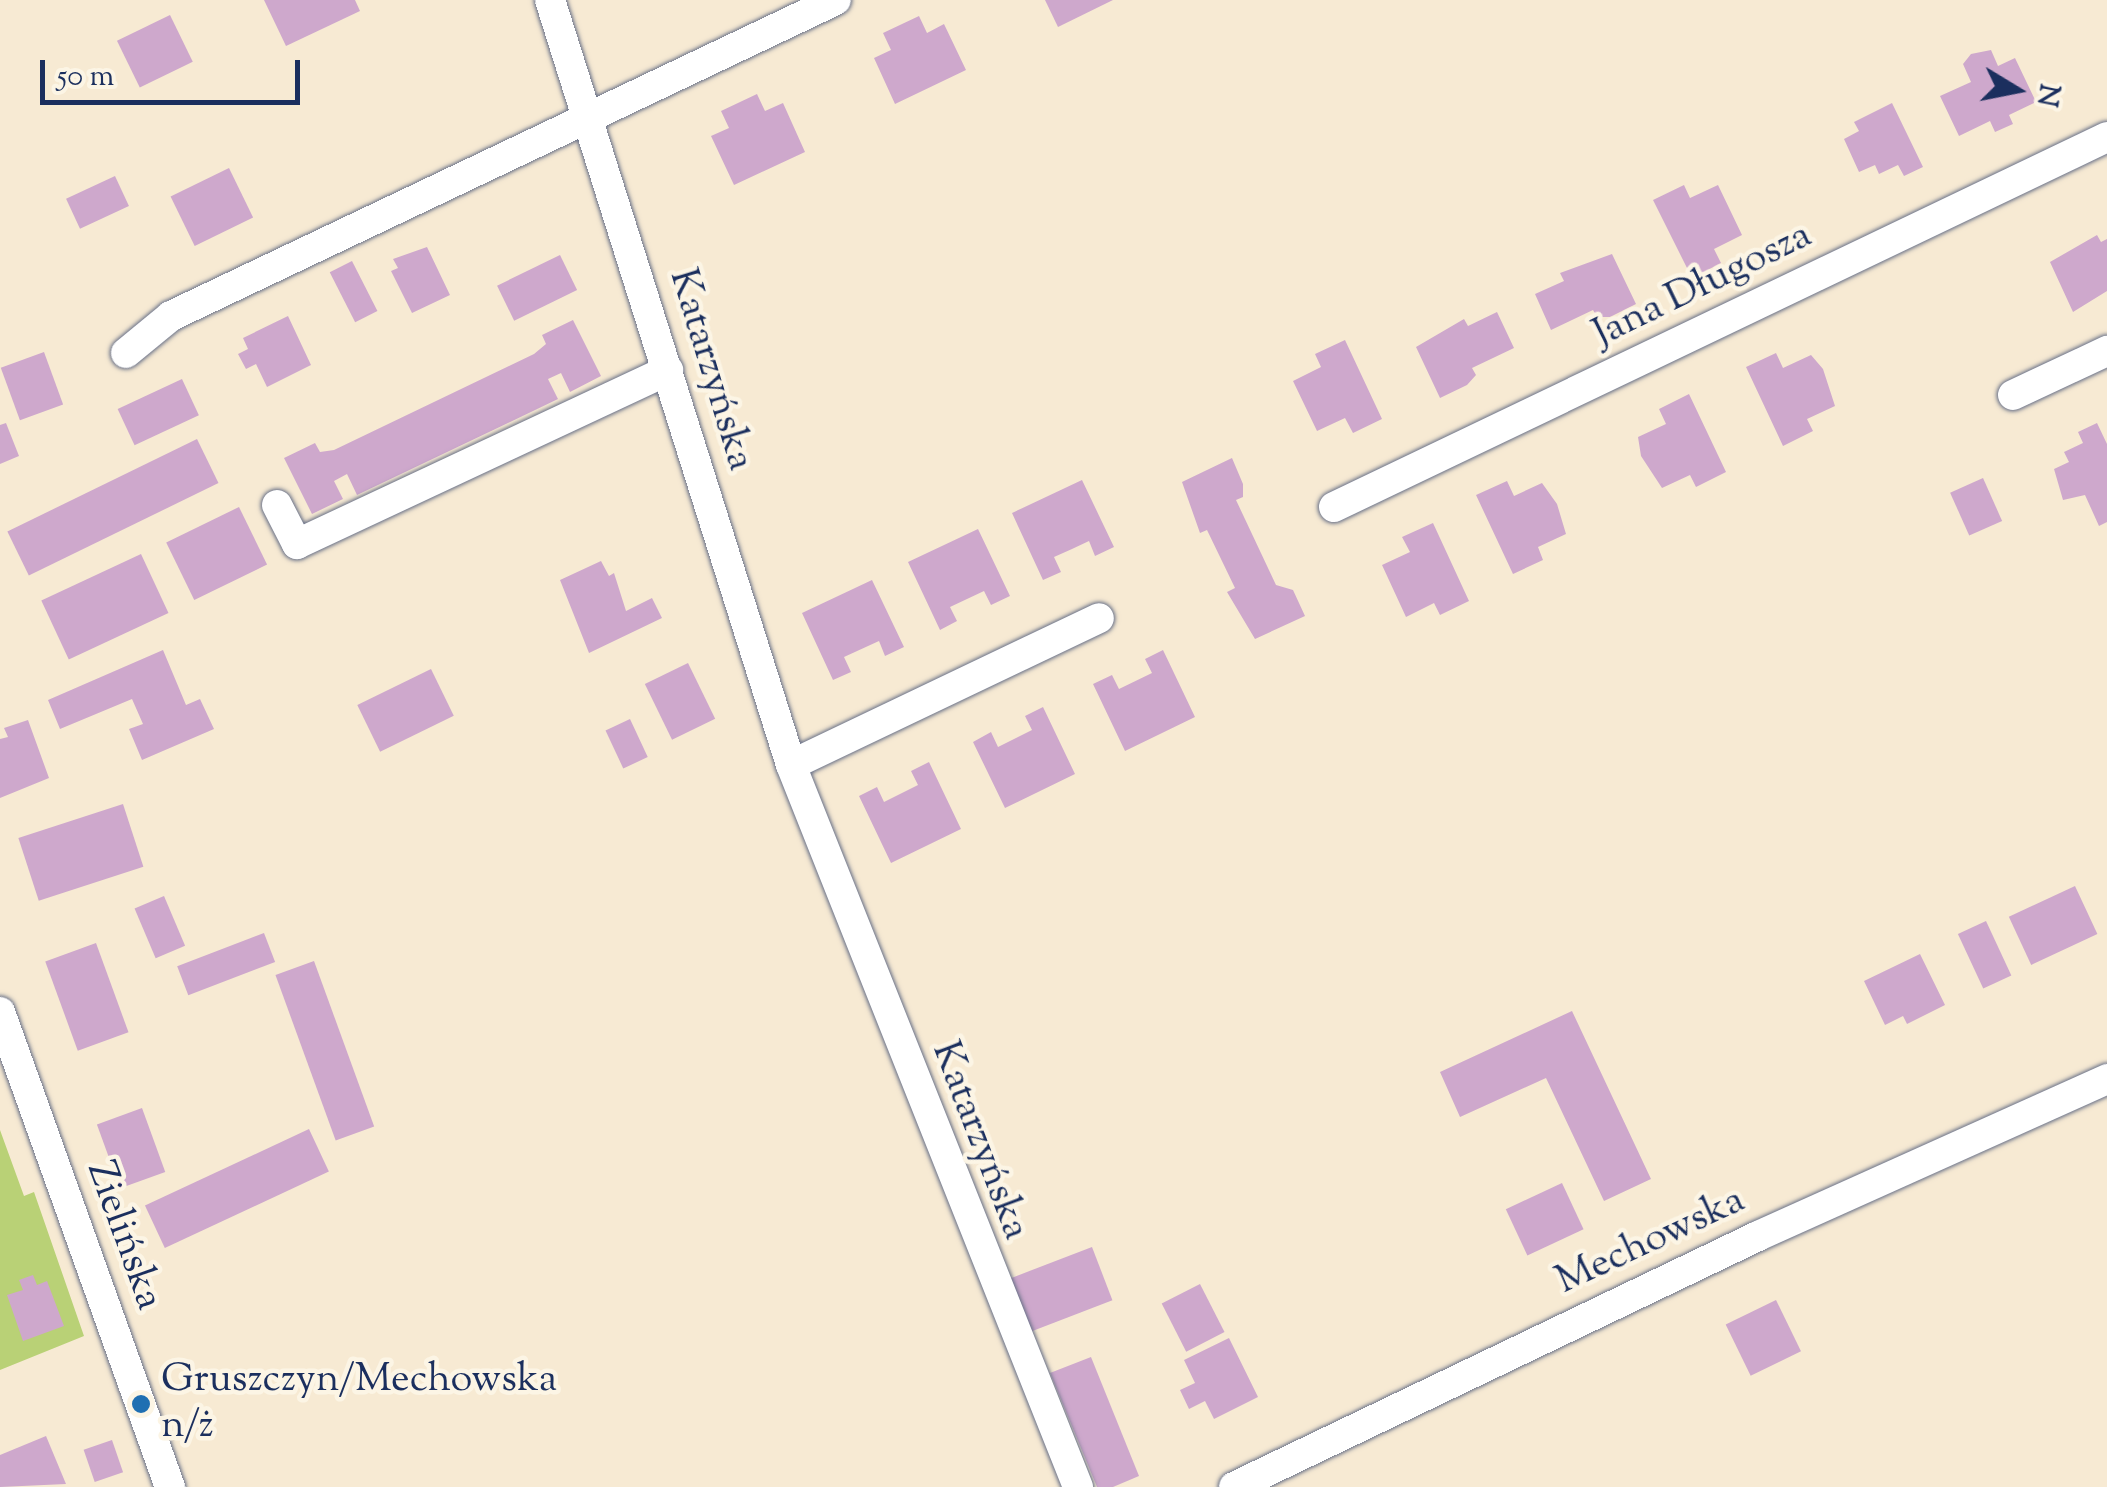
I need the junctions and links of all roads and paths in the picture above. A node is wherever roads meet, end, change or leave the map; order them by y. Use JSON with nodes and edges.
{"nodes":[{"id":1,"x":550,"y":0,"type":"edge"},
{"id":2,"x":836,"y":0,"type":"edge"},
{"id":3,"x":588,"y":120,"type":"junction"},
{"id":4,"x":2107,"y":137,"type":"edge"},
{"id":5,"x":2107,"y":351,"type":"edge"},
{"id":6,"x":126,"y":353,"type":"dead end"},
{"id":7,"x":668,"y":370,"type":"junction"},
{"id":8,"x":2013,"y":395,"type":"dead end"},
{"id":9,"x":277,"y":505,"type":"dead end"},
{"id":10,"x":1334,"y":507,"type":"dead end"},
{"id":11,"x":1099,"y":618,"type":"dead end"},
{"id":12,"x":790,"y":765,"type":"junction"},
{"id":13,"x":0,"y":1012,"type":"edge"},
{"id":14,"x":2107,"y":1079,"type":"edge"},
{"id":15,"x":170,"y":1487,"type":"edge"},
{"id":16,"x":1078,"y":1487,"type":"edge"},
{"id":17,"x":1234,"y":1487,"type":"edge"}],
"edges":[{"from":1,"to":3,"type":"street","name":"Katarzyńska"},
{"from":2,"to":3,"type":"street"},
{"from":3,"to":6,"type":"street"},
{"from":3,"to":7,"type":"street","name":"Katarzyńska"},
{"from":4,"to":10,"type":"street","name":"Jana Długosza"},
{"from":5,"to":8,"type":"street"},
{"from":7,"to":9,"type":"street"},
{"from":7,"to":12,"type":"street","name":"Katarzyńska"},
{"from":11,"to":12,"type":"street"},
{"from":12,"to":16,"type":"street","name":"Katarzyńska"},
{"from":13,"to":15,"type":"street","name":"Zielińska"},
{"from":14,"to":17,"type":"street","name":"Mechowska"}]}
